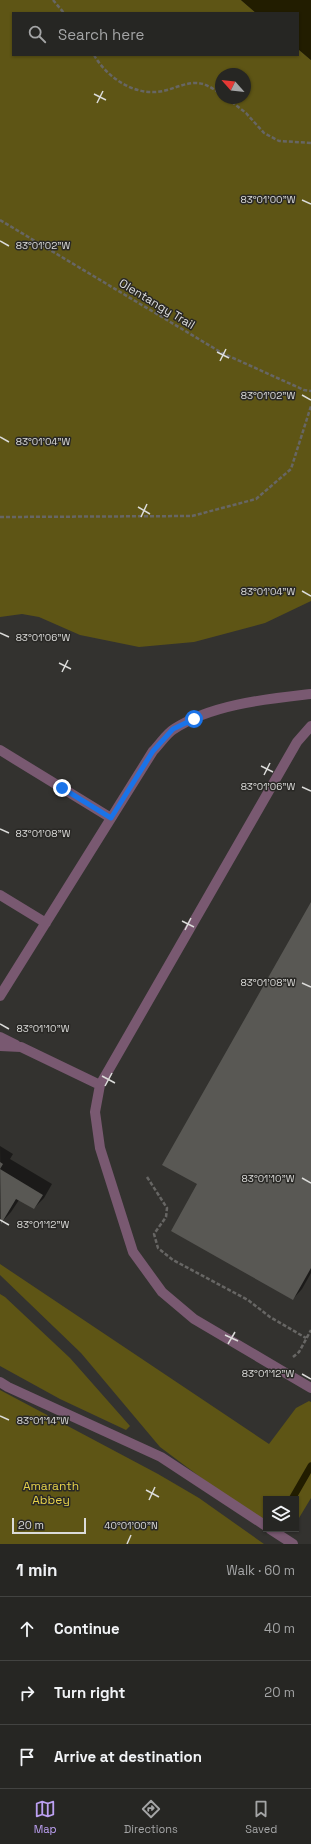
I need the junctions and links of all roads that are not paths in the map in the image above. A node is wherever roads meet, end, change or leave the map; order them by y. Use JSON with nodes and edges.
{"nodes":[{"id":1,"x":311,"y":694,"type":"edge"},
{"id":2,"x":311,"y":726,"type":"edge"},
{"id":3,"x":0,"y":750,"type":"edge"},
{"id":4,"x":111,"y":818,"type":"junction"},
{"id":5,"x":0,"y":895,"type":"edge"},
{"id":6,"x":46,"y":923,"type":"junction"},
{"id":7,"x":0,"y":996,"type":"edge"},
{"id":8,"x":0,"y":1037,"type":"edge"},
{"id":9,"x":0,"y":1046,"type":"edge"},
{"id":10,"x":21,"y":1047,"type":"junction"},
{"id":11,"x":100,"y":1085,"type":"junction"},
{"id":12,"x":0,"y":1382,"type":"edge"},
{"id":13,"x":311,"y":1388,"type":"edge"},
{"id":14,"x":263,"y":1524,"type":"edge"},
{"id":15,"x":275,"y":1532,"type":"edge"},
{"id":16,"x":293,"y":1544,"type":"edge"}],
"edges":[{"from":1,"to":4,"type":"lane"},
{"from":2,"to":11,"type":"lane"},
{"from":3,"to":4,"type":"lane"},
{"from":4,"to":6,"type":"lane"},
{"from":5,"to":6,"type":"lane"},
{"from":6,"to":7,"type":"lane"},
{"from":8,"to":10,"type":"lane"},
{"from":9,"to":10,"type":"lane"},
{"from":10,"to":11,"type":"lane"},
{"from":11,"to":13,"type":"lane"},
{"from":12,"to":14,"type":"lane"},
{"from":15,"to":16,"type":"lane"}]}
